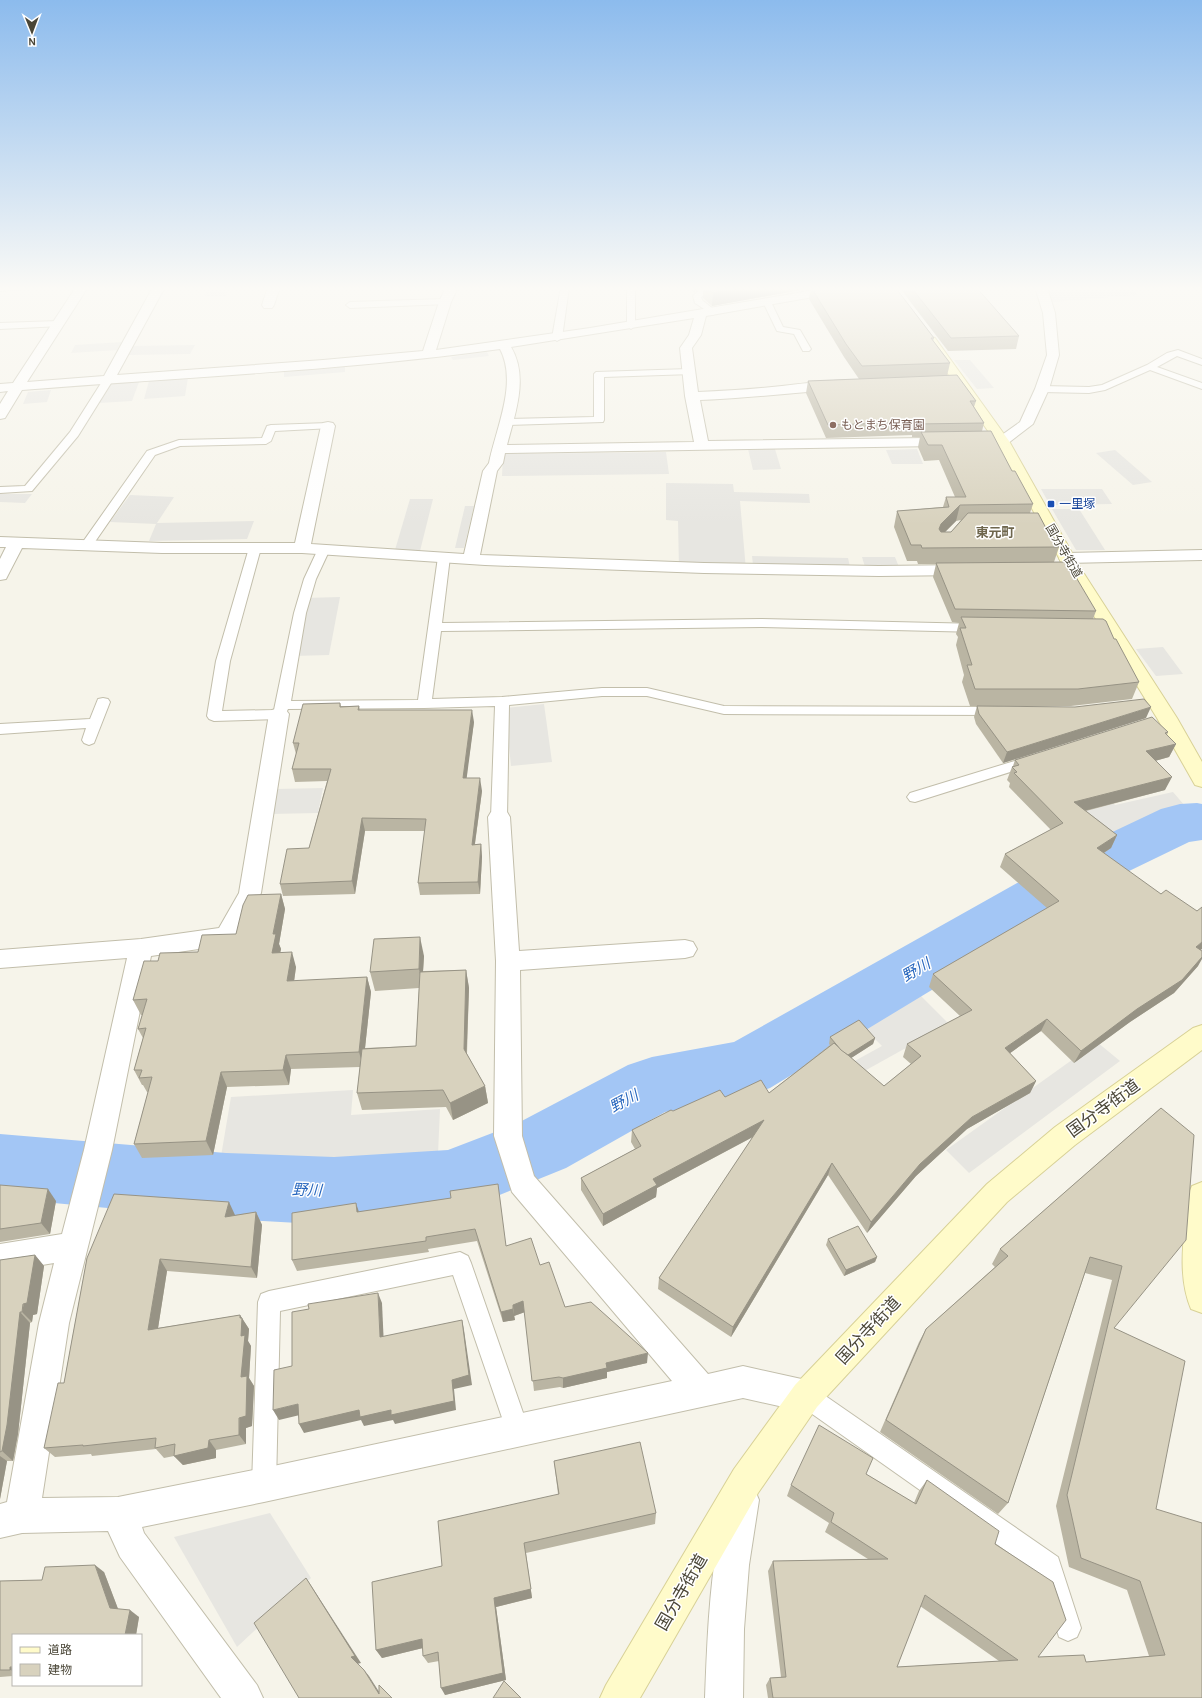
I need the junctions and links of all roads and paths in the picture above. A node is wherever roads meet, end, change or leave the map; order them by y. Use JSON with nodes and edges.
{"nodes":[{"id":1,"x":31,"y":366,"type":"edge"},
{"id":2,"x":116,"y":366,"type":"edge"},
{"id":3,"x":302,"y":366,"type":"edge"},
{"id":4,"x":512,"y":366,"type":"edge"},
{"id":5,"x":688,"y":366,"type":"edge"},
{"id":6,"x":944,"y":366,"type":"edge"},
{"id":7,"x":1049,"y":366,"type":"edge"},
{"id":8,"x":1150,"y":367,"type":"joint"},
{"id":9,"x":689,"y":372,"type":"junction"},
{"id":10,"x":108,"y":380,"type":"junction"},
{"id":11,"x":1202,"y":386,"type":"edge"},
{"id":12,"x":17,"y":387,"type":"junction"},
{"id":13,"x":849,"y":387,"type":"edge"},
{"id":14,"x":0,"y":388,"type":"edge"},
{"id":15,"x":1042,"y":390,"type":"junction"},
{"id":16,"x":692,"y":396,"type":"junction"},
{"id":17,"x":0,"y":415,"type":"edge"},
{"id":18,"x":506,"y":422,"type":"junction"},
{"id":19,"x":328,"y":426,"type":"joint"},
{"id":20,"x":1002,"y":441,"type":"junction"},
{"id":21,"x":702,"y":445,"type":"junction"},
{"id":22,"x":499,"y":449,"type":"junction"},
{"id":23,"x":0,"y":490,"type":"edge"},
{"id":24,"x":0,"y":542,"type":"edge"},
{"id":25,"x":17,"y":542,"type":"junction"},
{"id":26,"x":86,"y":546,"type":"junction"},
{"id":27,"x":255,"y":548,"type":"junction"},
{"id":28,"x":302,"y":548,"type":"junction"},
{"id":29,"x":324,"y":549,"type":"junction"},
{"id":30,"x":1202,"y":555,"type":"edge"},
{"id":31,"x":444,"y":557,"type":"junction"},
{"id":32,"x":471,"y":558,"type":"junction"},
{"id":33,"x":1066,"y":565,"type":"junction"},
{"id":34,"x":980,"y":570,"type":"edge"},
{"id":35,"x":0,"y":575,"type":"edge"},
{"id":36,"x":435,"y":627,"type":"junction"},
{"id":37,"x":990,"y":629,"type":"edge"},
{"id":38,"x":502,"y":701,"type":"junction"},
{"id":39,"x":103,"y":702,"type":"dead end"},
{"id":40,"x":424,"y":704,"type":"junction"},
{"id":41,"x":281,"y":709,"type":"junction"},
{"id":42,"x":1010,"y":712,"type":"edge"},
{"id":43,"x":95,"y":723,"type":"junction"},
{"id":44,"x":0,"y":729,"type":"edge"},
{"id":45,"x":89,"y":740,"type":"dead end"},
{"id":46,"x":1049,"y":755,"type":"edge"},
{"id":47,"x":1196,"y":761,"type":"edge"},
{"id":48,"x":1202,"y":780,"type":"edge"},
{"id":49,"x":915,"y":797,"type":"dead end"},
{"id":50,"x":499,"y":817,"type":"joint"},
{"id":51,"x":140,"y":948,"type":"junction"},
{"id":52,"x":685,"y":949,"type":"dead end"},
{"id":53,"x":0,"y":959,"type":"edge"},
{"id":54,"x":508,"y":961,"type":"junction"},
{"id":55,"x":1202,"y":1036,"type":"edge"},
{"id":56,"x":1202,"y":1195,"type":"edge"},
{"id":57,"x":74,"y":1246,"type":"junction"},
{"id":58,"x":0,"y":1258,"type":"edge"},
{"id":59,"x":1202,"y":1298,"type":"edge"},
{"id":60,"x":701,"y":1390,"type":"junction"},
{"id":61,"x":806,"y":1396,"type":"junction"},
{"id":62,"x":517,"y":1430,"type":"junction"},
{"id":63,"x":746,"y":1481,"type":"junction"},
{"id":64,"x":264,"y":1485,"type":"junction"},
{"id":65,"x":118,"y":1514,"type":"junction"},
{"id":66,"x":11,"y":1519,"type":"edge"},
{"id":67,"x":1068,"y":1628,"type":"dead end"},
{"id":68,"x":244,"y":1698,"type":"edge"},
{"id":69,"x":619,"y":1698,"type":"edge"},
{"id":70,"x":724,"y":1698,"type":"edge"}],
"edges":[{"from":1,"to":12,"type":"street"},
{"from":2,"to":10,"type":"street"},
{"from":3,"to":10,"type":"street"},
{"from":4,"to":18,"type":"street"},
{"from":5,"to":9,"type":"street"},
{"from":6,"to":20,"type":"main road","name":"国分寺街道"},
{"from":7,"to":15,"type":"street"},
{"from":8,"to":11,"type":"lane"},
{"from":8,"to":15,"type":"lane"},
{"from":9,"to":16,"type":"street"},
{"from":9,"to":18,"type":"lane"},
{"from":10,"to":12,"type":"street"},
{"from":10,"to":23,"type":"lane"},
{"from":12,"to":14,"type":"street"},
{"from":12,"to":17,"type":"street"},
{"from":13,"to":16,"type":"street"},
{"from":15,"to":20,"type":"street"},
{"from":16,"to":21,"type":"street"},
{"from":18,"to":22,"type":"street"},
{"from":19,"to":26,"type":"lane"},
{"from":19,"to":28,"type":"street"},
{"from":20,"to":21,"type":"street"},
{"from":20,"to":33,"type":"main road","name":"国分寺街道"},
{"from":21,"to":22,"type":"street"},
{"from":22,"to":32,"type":"street"},
{"from":24,"to":25,"type":"street"},
{"from":25,"to":26,"type":"street"},
{"from":25,"to":35,"type":"street"},
{"from":26,"to":27,"type":"street"},
{"from":27,"to":28,"type":"street"},
{"from":27,"to":41,"type":"lane"},
{"from":28,"to":29,"type":"street"},
{"from":29,"to":31,"type":"street"},
{"from":29,"to":41,"type":"lane"},
{"from":30,"to":33,"type":"street"},
{"from":31,"to":32,"type":"street"},
{"from":31,"to":36,"type":"lane"},
{"from":32,"to":34,"type":"street"},
{"from":33,"to":47,"type":"main road","name":"国分寺街道"},
{"from":36,"to":37,"type":"lane"},
{"from":36,"to":40,"type":"lane"},
{"from":38,"to":40,"type":"lane"},
{"from":38,"to":42,"type":"lane"},
{"from":38,"to":50,"type":"lane"},
{"from":39,"to":43,"type":"lane"},
{"from":40,"to":41,"type":"lane"},
{"from":41,"to":51,"type":"street"},
{"from":43,"to":44,"type":"lane"},
{"from":43,"to":45,"type":"lane"},
{"from":46,"to":49,"type":"lane"},
{"from":47,"to":48,"type":"main road","name":"国分寺街道"},
{"from":50,"to":54,"type":"street"},
{"from":51,"to":53,"type":"street"},
{"from":51,"to":57,"type":"street"},
{"from":52,"to":54,"type":"street"},
{"from":54,"to":60,"type":"street"},
{"from":55,"to":61,"type":"main road","name":"国分寺街道"},
{"from":56,"to":59,"type":"main road"},
{"from":57,"to":58,"type":"street"},
{"from":57,"to":66,"type":"street"},
{"from":60,"to":61,"type":"street"},
{"from":60,"to":62,"type":"street"},
{"from":61,"to":63,"type":"main road","name":"国分寺街道"},
{"from":61,"to":67,"type":"lane"},
{"from":62,"to":64,"type":"street"},
{"from":62,"to":64,"type":"lane"},
{"from":63,"to":69,"type":"main road","name":"国分寺街道"},
{"from":63,"to":70,"type":"street"},
{"from":64,"to":65,"type":"street"},
{"from":65,"to":66,"type":"street"},
{"from":65,"to":68,"type":"street"}]}
